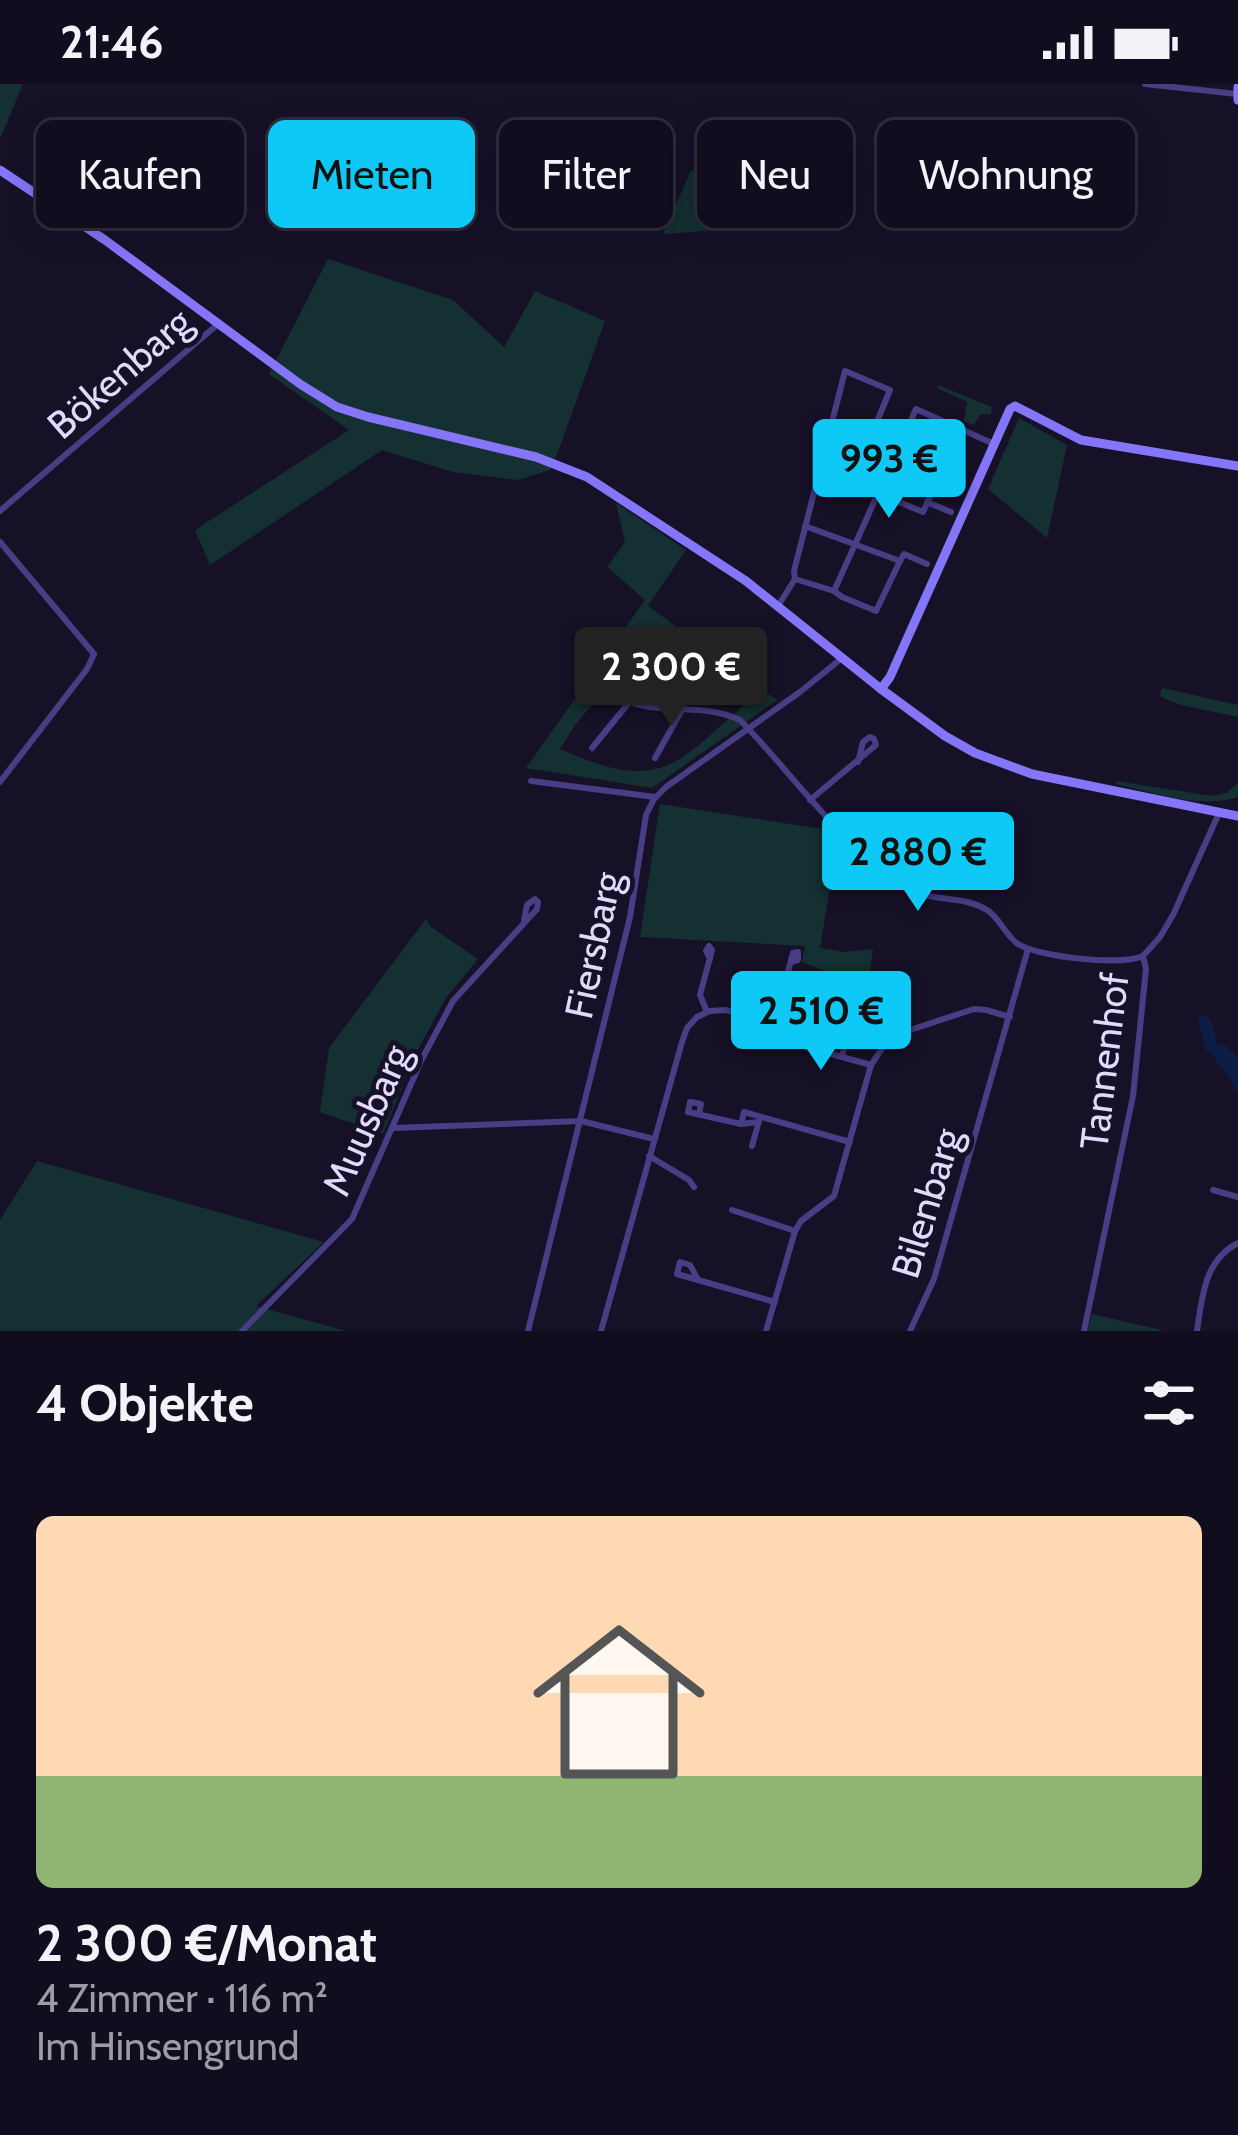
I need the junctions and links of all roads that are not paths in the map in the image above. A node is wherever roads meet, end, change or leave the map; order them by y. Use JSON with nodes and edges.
{"nodes":[{"id":1,"x":1145,"y":84,"type":"edge"},
{"id":2,"x":1238,"y":94,"type":"edge"},
{"id":3,"x":0,"y":170,"type":"edge"},
{"id":4,"x":218,"y":324,"type":"junction"},
{"id":5,"x":938,"y":418,"type":"junction"},
{"id":6,"x":832,"y":422,"type":"junction"},
{"id":7,"x":874,"y":429,"type":"junction"},
{"id":8,"x":902,"y":440,"type":"junction"},
{"id":9,"x":994,"y":444,"type":"junction"},
{"id":10,"x":1238,"y":466,"type":"edge"},
{"id":11,"x":818,"y":474,"type":"junction"},
{"id":12,"x":879,"y":493,"type":"junction"},
{"id":13,"x":927,"y":502,"type":"junction"},
{"id":14,"x":0,"y":511,"type":"edge"},
{"id":15,"x":951,"y":512,"type":"dead end"},
{"id":16,"x":805,"y":526,"type":"junction"},
{"id":17,"x":0,"y":542,"type":"edge"},
{"id":18,"x":856,"y":543,"type":"junction"},
{"id":19,"x":900,"y":561,"type":"junction"},
{"id":20,"x":927,"y":564,"type":"dead end"},
{"id":21,"x":795,"y":579,"type":"junction"},
{"id":22,"x":834,"y":591,"type":"junction"},
{"id":23,"x":778,"y":605,"type":"junction"},
{"id":24,"x":842,"y":658,"type":"junction"},
{"id":25,"x":662,"y":662,"type":"dead end"},
{"id":26,"x":881,"y":689,"type":"junction"},
{"id":27,"x":620,"y":696,"type":"dead end"},
{"id":28,"x":629,"y":702,"type":"junction"},
{"id":29,"x":682,"y":708,"type":"junction"},
{"id":30,"x":748,"y":729,"type":"junction"},
{"id":31,"x":592,"y":748,"type":"dead end"},
{"id":32,"x":655,"y":758,"type":"dead end"},
{"id":33,"x":858,"y":762,"type":"dead end"},
{"id":34,"x":531,"y":781,"type":"dead end"},
{"id":35,"x":0,"y":782,"type":"edge"},
{"id":36,"x":655,"y":797,"type":"junction"},
{"id":37,"x":810,"y":800,"type":"junction"},
{"id":38,"x":1219,"y":813,"type":"junction"},
{"id":39,"x":1238,"y":816,"type":"edge"},
{"id":40,"x":524,"y":920,"type":"dead end"},
{"id":41,"x":1028,"y":949,"type":"junction"},
{"id":42,"x":1144,"y":956,"type":"junction"},
{"id":43,"x":710,"y":958,"type":"dead end"},
{"id":44,"x":791,"y":962,"type":"dead end"},
{"id":45,"x":856,"y":1004,"type":"dead end"},
{"id":46,"x":706,"y":1012,"type":"junction"},
{"id":47,"x":1010,"y":1017,"type":"junction"},
{"id":48,"x":773,"y":1023,"type":"junction"},
{"id":49,"x":842,"y":1057,"type":"junction"},
{"id":50,"x":871,"y":1065,"type":"junction"},
{"id":51,"x":699,"y":1114,"type":"dead end"},
{"id":52,"x":581,"y":1121,"type":"junction"},
{"id":53,"x":761,"y":1121,"type":"junction"},
{"id":54,"x":392,"y":1128,"type":"junction"},
{"id":55,"x":654,"y":1139,"type":"junction"},
{"id":56,"x":850,"y":1142,"type":"junction"},
{"id":57,"x":752,"y":1146,"type":"dead end"},
{"id":58,"x":649,"y":1156,"type":"junction"},
{"id":59,"x":694,"y":1187,"type":"dead end"},
{"id":60,"x":1213,"y":1190,"type":"dead end"},
{"id":61,"x":1238,"y":1197,"type":"edge"},
{"id":62,"x":732,"y":1210,"type":"dead end"},
{"id":63,"x":795,"y":1231,"type":"junction"},
{"id":64,"x":1238,"y":1244,"type":"edge"},
{"id":65,"x":697,"y":1278,"type":"dead end"},
{"id":66,"x":775,"y":1302,"type":"junction"},
{"id":67,"x":242,"y":1331,"type":"edge"},
{"id":68,"x":528,"y":1331,"type":"edge"},
{"id":69,"x":601,"y":1331,"type":"edge"},
{"id":70,"x":766,"y":1331,"type":"edge"},
{"id":71,"x":910,"y":1331,"type":"edge"},
{"id":72,"x":1084,"y":1331,"type":"edge"},
{"id":73,"x":1197,"y":1331,"type":"edge"}],
"edges":[{"from":1,"to":2,"type":"street"},
{"from":3,"to":4,"type":"main road"},
{"from":4,"to":14,"type":"street","name":"Bökenbarg"},
{"from":4,"to":23,"type":"main road"},
{"from":5,"to":8,"type":"street"},
{"from":5,"to":9,"type":"street"},
{"from":5,"to":13,"type":"street"},
{"from":6,"to":7,"type":"street"},
{"from":6,"to":7,"type":"street"},
{"from":6,"to":11,"type":"street"},
{"from":7,"to":8,"type":"street"},
{"from":8,"to":12,"type":"street"},
{"from":9,"to":10,"type":"main road"},
{"from":9,"to":26,"type":"main road"},
{"from":11,"to":12,"type":"street"},
{"from":11,"to":16,"type":"street"},
{"from":12,"to":13,"type":"street"},
{"from":12,"to":18,"type":"street"},
{"from":13,"to":15,"type":"street"},
{"from":16,"to":18,"type":"street"},
{"from":16,"to":21,"type":"street"},
{"from":17,"to":35,"type":"street"},
{"from":18,"to":19,"type":"street"},
{"from":18,"to":22,"type":"street"},
{"from":19,"to":20,"type":"street"},
{"from":19,"to":22,"type":"street"},
{"from":21,"to":22,"type":"street"},
{"from":21,"to":23,"type":"street"},
{"from":23,"to":24,"type":"main road"},
{"from":24,"to":26,"type":"main road"},
{"from":24,"to":30,"type":"street"},
{"from":25,"to":28,"type":"street"},
{"from":26,"to":38,"type":"main road"},
{"from":27,"to":28,"type":"street"},
{"from":28,"to":29,"type":"street"},
{"from":28,"to":31,"type":"street"},
{"from":29,"to":30,"type":"street"},
{"from":29,"to":32,"type":"street"},
{"from":30,"to":36,"type":"street"},
{"from":30,"to":37,"type":"street"},
{"from":33,"to":37,"type":"street"},
{"from":34,"to":36,"type":"street"},
{"from":36,"to":52,"type":"street","name":"Fiersbarg"},
{"from":37,"to":41,"type":"street"},
{"from":38,"to":39,"type":"main road"},
{"from":38,"to":42,"type":"street","name":"Tannenhof"},
{"from":40,"to":54,"type":"street","name":"Muusbarg"},
{"from":41,"to":42,"type":"street"},
{"from":41,"to":47,"type":"street","name":"Bilenbarg"},
{"from":42,"to":72,"type":"street","name":"Tannenhof"},
{"from":43,"to":46,"type":"street"},
{"from":44,"to":48,"type":"street"},
{"from":45,"to":49,"type":"street"},
{"from":46,"to":48,"type":"street"},
{"from":46,"to":55,"type":"street"},
{"from":47,"to":50,"type":"street"},
{"from":47,"to":71,"type":"street","name":"Bilenbarg"},
{"from":48,"to":49,"type":"street"},
{"from":49,"to":50,"type":"street"},
{"from":50,"to":56,"type":"street"},
{"from":51,"to":53,"type":"street"},
{"from":52,"to":54,"type":"street"},
{"from":52,"to":55,"type":"street"},
{"from":52,"to":68,"type":"street","name":"Fiersbarg"},
{"from":53,"to":56,"type":"street"},
{"from":53,"to":57,"type":"street"},
{"from":54,"to":67,"type":"street","name":"Muusbarg"},
{"from":55,"to":58,"type":"street"},
{"from":56,"to":63,"type":"street"},
{"from":58,"to":59,"type":"street"},
{"from":58,"to":69,"type":"street"},
{"from":60,"to":61,"type":"street"},
{"from":62,"to":63,"type":"street"},
{"from":63,"to":66,"type":"street"},
{"from":64,"to":73,"type":"street"},
{"from":65,"to":66,"type":"street"},
{"from":66,"to":70,"type":"street"}]}
